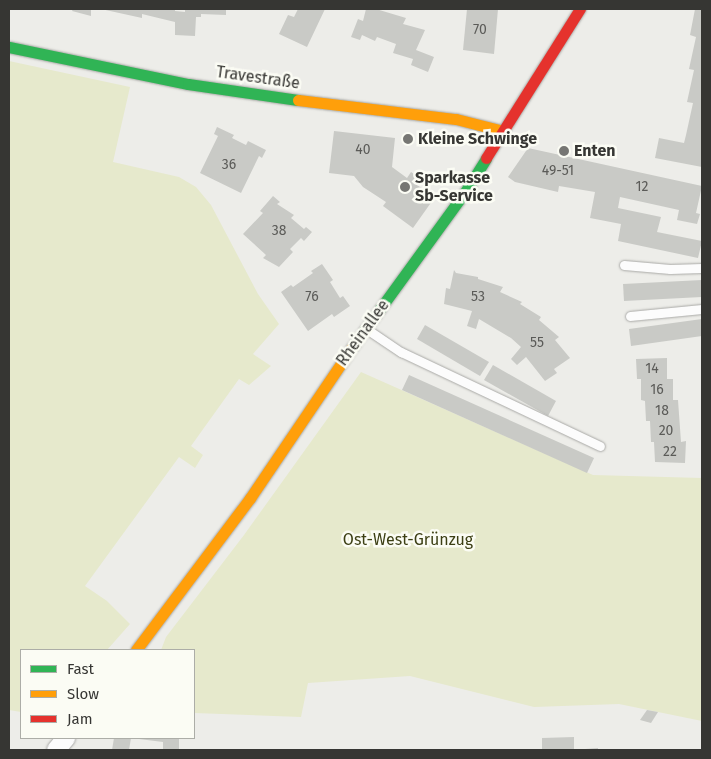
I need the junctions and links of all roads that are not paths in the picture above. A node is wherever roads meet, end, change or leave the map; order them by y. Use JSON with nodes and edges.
{"nodes":[{"id":1,"x":580,"y":9,"type":"edge"},
{"id":2,"x":9,"y":47,"type":"edge"},
{"id":3,"x":503,"y":130,"type":"junction"},
{"id":4,"x":624,"y":265,"type":"dead end"},
{"id":5,"x":702,"y":268,"type":"edge"},
{"id":6,"x":702,"y":309,"type":"edge"},
{"id":7,"x":630,"y":316,"type":"dead end"},
{"id":8,"x":366,"y":329,"type":"junction"},
{"id":9,"x":600,"y":446,"type":"dead end"},
{"id":10,"x":137,"y":649,"type":"edge"}],
"edges":[{"from":1,"to":3,"type":"street","name":"Rheinallee"},
{"from":2,"to":3,"type":"street","name":"Travestraße"},
{"from":3,"to":8,"type":"street","name":"Rheinallee"},
{"from":4,"to":5,"type":"lane"},
{"from":6,"to":7,"type":"lane"},
{"from":8,"to":9,"type":"lane"},
{"from":8,"to":10,"type":"street","name":"Rheinallee"}]}
